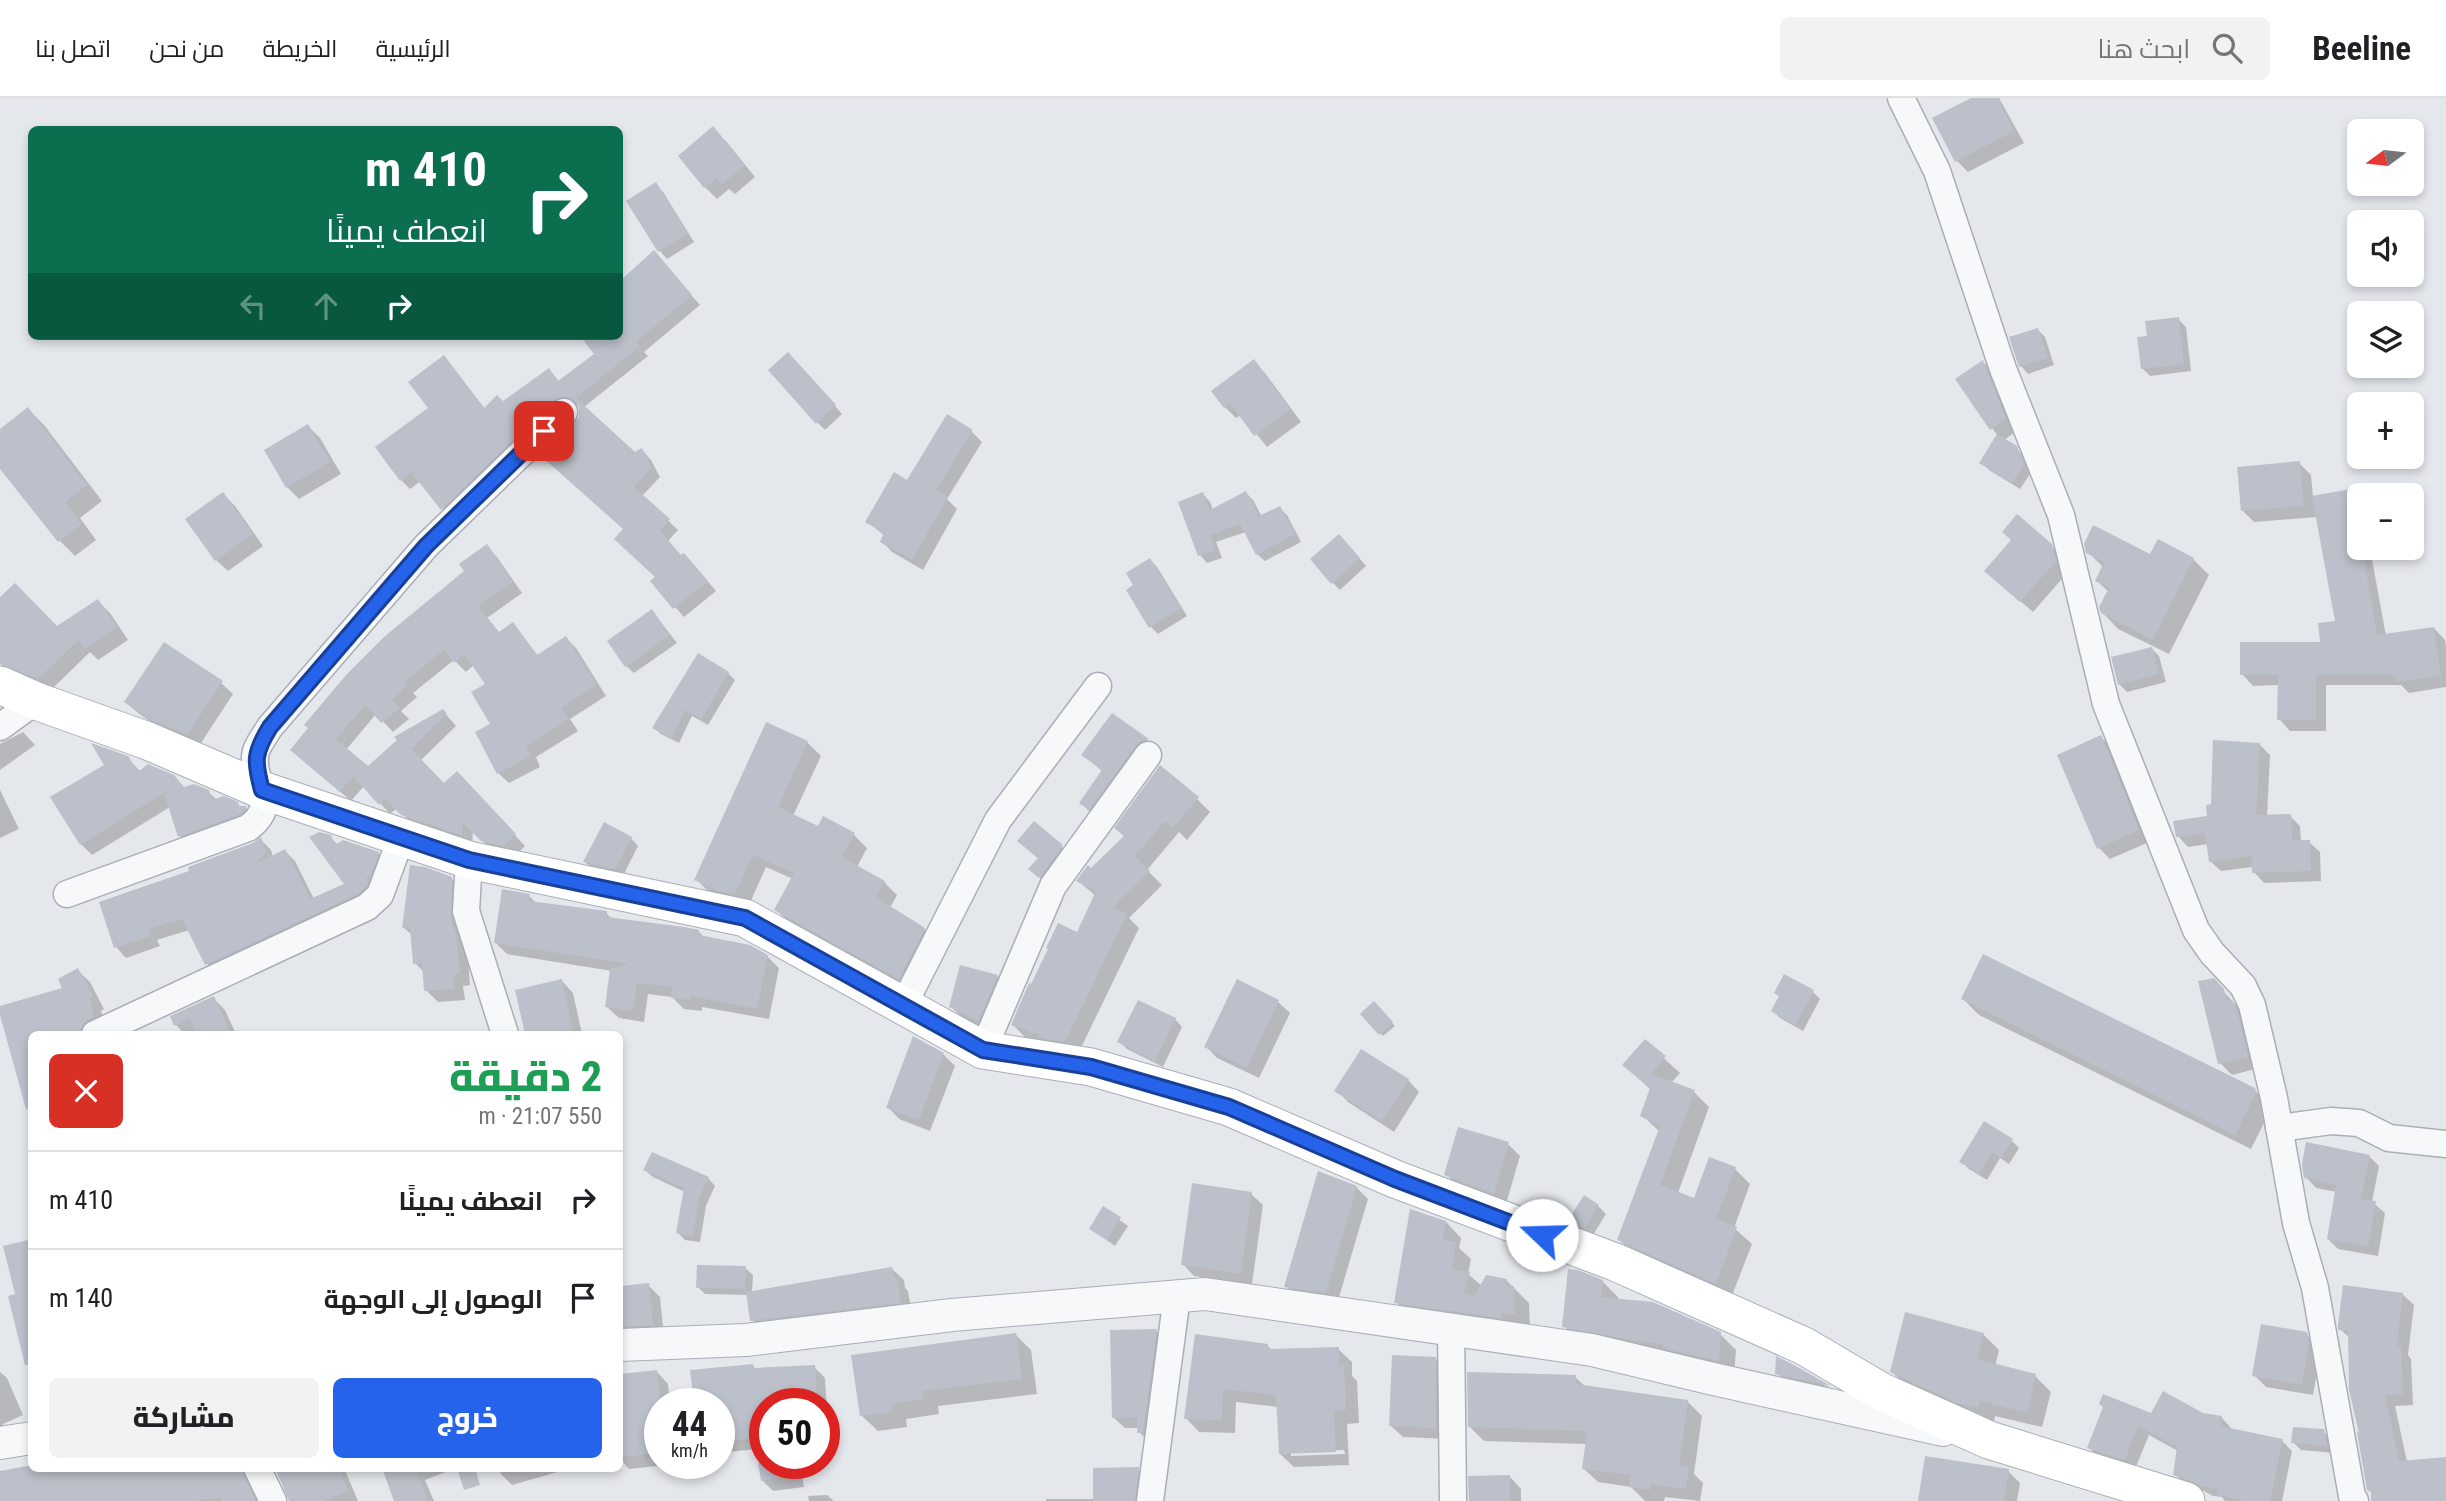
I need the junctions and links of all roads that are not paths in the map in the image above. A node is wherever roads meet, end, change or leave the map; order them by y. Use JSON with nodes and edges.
{"nodes":[{"id":1,"x":1901,"y":98,"type":"edge"},
{"id":2,"x":564,"y":412,"type":"dead end"},
{"id":3,"x":0,"y":685,"type":"edge"},
{"id":4,"x":1098,"y":686,"type":"dead end"},
{"id":5,"x":36,"y":701,"type":"junction"},
{"id":6,"x":0,"y":727,"type":"edge"},
{"id":7,"x":1148,"y":755,"type":"dead end"},
{"id":8,"x":262,"y":790,"type":"junction"},
{"id":9,"x":401,"y":838,"type":"junction"},
{"id":10,"x":469,"y":860,"type":"junction"},
{"id":11,"x":67,"y":894,"type":"dead end"},
{"id":12,"x":903,"y":1006,"type":"junction"},
{"id":13,"x":101,"y":1031,"type":"edge"},
{"id":14,"x":504,"y":1031,"type":"edge"},
{"id":15,"x":983,"y":1050,"type":"junction"},
{"id":16,"x":2279,"y":1128,"type":"junction"},
{"id":17,"x":2446,"y":1144,"type":"edge"},
{"id":18,"x":1177,"y":1296,"type":"junction"},
{"id":19,"x":1451,"y":1328,"type":"junction"},
{"id":20,"x":623,"y":1345,"type":"edge"},
{"id":21,"x":28,"y":1439,"type":"edge"},
{"id":22,"x":1989,"y":1440,"type":"junction"},
{"id":23,"x":0,"y":1443,"type":"edge"},
{"id":24,"x":259,"y":1472,"type":"edge"},
{"id":25,"x":273,"y":1501,"type":"edge"},
{"id":26,"x":1150,"y":1501,"type":"edge"},
{"id":27,"x":1453,"y":1501,"type":"edge"},
{"id":28,"x":2186,"y":1501,"type":"edge"},
{"id":29,"x":2355,"y":1501,"type":"edge"}],
"edges":[{"from":1,"to":16,"type":"street"},
{"from":2,"to":8,"type":"street"},
{"from":3,"to":5,"type":"main road"},
{"from":4,"to":12,"type":"street"},
{"from":5,"to":6,"type":"street"},
{"from":5,"to":8,"type":"main road"},
{"from":7,"to":15,"type":"street"},
{"from":8,"to":9,"type":"main road"},
{"from":8,"to":11,"type":"street"},
{"from":9,"to":10,"type":"main road"},
{"from":9,"to":13,"type":"street"},
{"from":10,"to":12,"type":"main road"},
{"from":10,"to":14,"type":"street"},
{"from":12,"to":15,"type":"main road"},
{"from":15,"to":22,"type":"main road"},
{"from":16,"to":17,"type":"street"},
{"from":16,"to":29,"type":"street"},
{"from":18,"to":19,"type":"street"},
{"from":18,"to":20,"type":"street"},
{"from":18,"to":26,"type":"street"},
{"from":19,"to":22,"type":"street"},
{"from":19,"to":27,"type":"street"},
{"from":21,"to":23,"type":"street"},
{"from":22,"to":28,"type":"main road"},
{"from":24,"to":25,"type":"street"}]}
